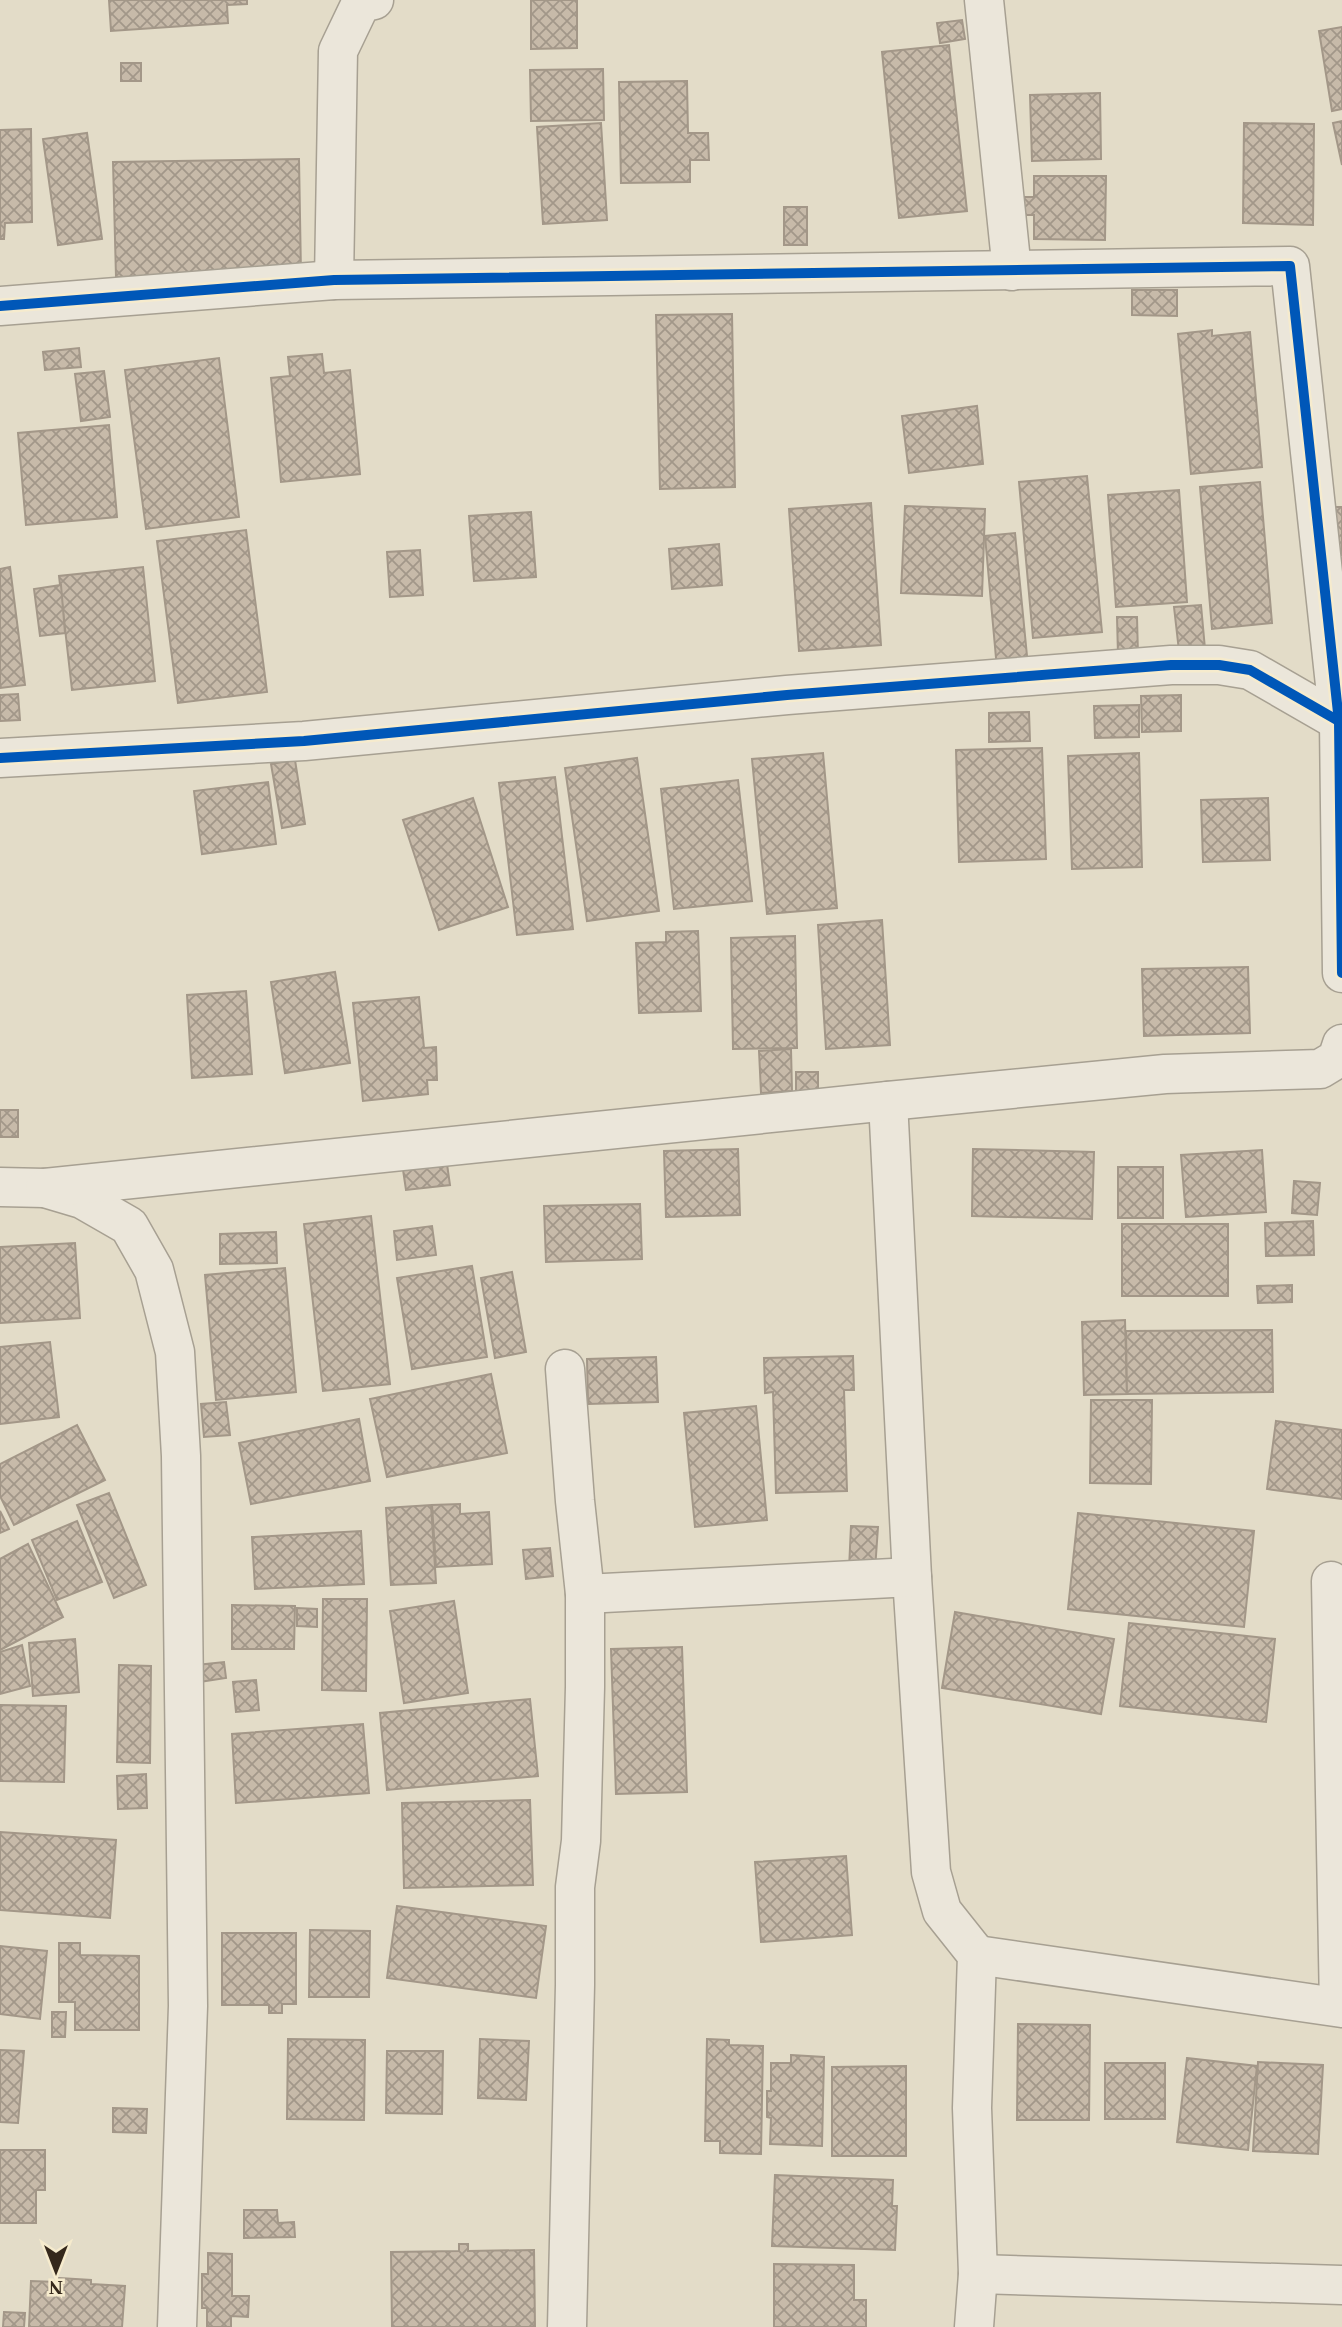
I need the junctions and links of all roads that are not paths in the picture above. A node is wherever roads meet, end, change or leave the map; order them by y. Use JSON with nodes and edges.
{"nodes":[{"id":1,"x":374,"y":0,"type":"edge"},
{"id":2,"x":984,"y":0,"type":"edge"},
{"id":3,"x":1012,"y":271,"type":"junction"},
{"id":4,"x":334,"y":281,"type":"junction"},
{"id":5,"x":0,"y":306,"type":"edge"},
{"id":6,"x":1340,"y":723,"type":"edge"},
{"id":7,"x":0,"y":758,"type":"edge"},
{"id":8,"x":1342,"y":973,"type":"edge"},
{"id":9,"x":1342,"y":1044,"type":"edge"},
{"id":10,"x":888,"y":1101,"type":"junction"},
{"id":11,"x":0,"y":1187,"type":"edge"},
{"id":12,"x":46,"y":1188,"type":"junction"},
{"id":13,"x":565,"y":1369,"type":"dead end"},
{"id":14,"x":912,"y":1577,"type":"junction"},
{"id":15,"x":1331,"y":1581,"type":"dead end"},
{"id":16,"x":585,"y":1594,"type":"junction"},
{"id":17,"x":977,"y":1955,"type":"junction"},
{"id":18,"x":1340,"y":2008,"type":"edge"},
{"id":19,"x":978,"y":2274,"type":"junction"},
{"id":20,"x":1342,"y":2285,"type":"edge"},
{"id":21,"x":177,"y":2327,"type":"edge"},
{"id":22,"x":567,"y":2327,"type":"edge"},
{"id":23,"x":974,"y":2327,"type":"edge"}],
"edges":[{"from":1,"to":4,"type":"street"},
{"from":2,"to":3,"type":"street"},
{"from":3,"to":4,"type":"street"},
{"from":3,"to":6,"type":"street"},
{"from":4,"to":5,"type":"street"},
{"from":6,"to":7,"type":"street"},
{"from":6,"to":8,"type":"street"},
{"from":9,"to":10,"type":"street"},
{"from":10,"to":12,"type":"street"},
{"from":10,"to":14,"type":"street"},
{"from":11,"to":12,"type":"street"},
{"from":12,"to":21,"type":"street"},
{"from":13,"to":16,"type":"street"},
{"from":14,"to":16,"type":"street"},
{"from":14,"to":17,"type":"street"},
{"from":15,"to":18,"type":"street"},
{"from":16,"to":22,"type":"street"},
{"from":17,"to":18,"type":"street"},
{"from":17,"to":19,"type":"street"},
{"from":19,"to":20,"type":"street"},
{"from":19,"to":23,"type":"street"}]}
